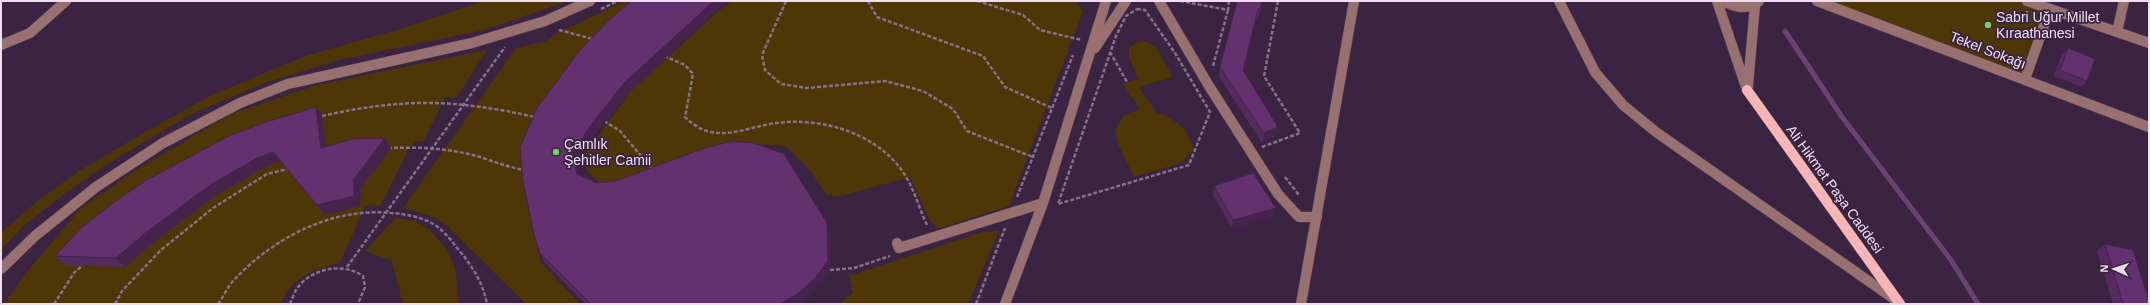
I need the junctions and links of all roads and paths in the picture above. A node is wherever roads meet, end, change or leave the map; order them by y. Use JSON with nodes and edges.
{"nodes":[{"id":1,"x":66,"y":1,"type":"edge"},
{"id":2,"x":590,"y":1,"type":"edge"},
{"id":3,"x":786,"y":1,"type":"edge"},
{"id":4,"x":868,"y":1,"type":"edge"},
{"id":5,"x":977,"y":1,"type":"edge"},
{"id":6,"x":1106,"y":1,"type":"edge"},
{"id":7,"x":1126,"y":1,"type":"edge"},
{"id":8,"x":1159,"y":1,"type":"edge"},
{"id":9,"x":1180,"y":1,"type":"edge"},
{"id":10,"x":1230,"y":1,"type":"edge"},
{"id":11,"x":1278,"y":1,"type":"edge"},
{"id":12,"x":1354,"y":1,"type":"edge"},
{"id":13,"x":1559,"y":1,"type":"edge"},
{"id":14,"x":1717,"y":1,"type":"edge"},
{"id":15,"x":1723,"y":1,"type":"edge"},
{"id":16,"x":1817,"y":1,"type":"edge"},
{"id":17,"x":2027,"y":1,"type":"edge"},
{"id":18,"x":2124,"y":1,"type":"edge"},
{"id":19,"x":1757,"y":3,"type":"edge"},
{"id":20,"x":2044,"y":5,"type":"edge"},
{"id":21,"x":1228,"y":10,"type":"junction"},
{"id":22,"x":556,"y":29,"type":"dead end"},
{"id":23,"x":2117,"y":32,"type":"junction"},
{"id":24,"x":1084,"y":34,"type":"dead end"},
{"id":25,"x":1080,"y":39,"type":"junction"},
{"id":26,"x":600,"y":40,"type":"edge"},
{"id":27,"x":510,"y":41,"type":"dead end"},
{"id":28,"x":2149,"y":43,"type":"edge"},
{"id":29,"x":1,"y":45,"type":"edge"},
{"id":30,"x":1077,"y":46,"type":"dead end"},
{"id":31,"x":1074,"y":53,"type":"dead end"},
{"id":32,"x":659,"y":55,"type":"edge"},
{"id":33,"x":1090,"y":55,"type":"junction"},
{"id":34,"x":1215,"y":72,"type":"dead end"},
{"id":35,"x":2025,"y":79,"type":"junction"},
{"id":36,"x":1747,"y":90,"type":"junction"},
{"id":37,"x":464,"y":104,"type":"junction"},
{"id":38,"x":1052,"y":108,"type":"junction"},
{"id":39,"x":322,"y":116,"type":"dead end"},
{"id":40,"x":540,"y":118,"type":"edge"},
{"id":41,"x":598,"y":121,"type":"edge"},
{"id":42,"x":2149,"y":127,"type":"edge"},
{"id":43,"x":1257,"y":142,"type":"dead end"},
{"id":44,"x":383,"y":148,"type":"edge"},
{"id":45,"x":432,"y":148,"type":"junction"},
{"id":46,"x":1261,"y":148,"type":"junction"},
{"id":47,"x":1266,"y":153,"type":"dead end"},
{"id":48,"x":1033,"y":157,"type":"junction"},
{"id":49,"x":294,"y":167,"type":"edge"},
{"id":50,"x":526,"y":170,"type":"edge"},
{"id":51,"x":653,"y":171,"type":"edge"},
{"id":52,"x":1284,"y":175,"type":"dead end"},
{"id":53,"x":1302,"y":199,"type":"dead end"},
{"id":54,"x":1043,"y":203,"type":"junction"},
{"id":55,"x":1058,"y":204,"type":"joint"},
{"id":56,"x":386,"y":212,"type":"junction"},
{"id":57,"x":1011,"y":214,"type":"junction"},
{"id":58,"x":1317,"y":217,"type":"junction"},
{"id":59,"x":930,"y":229,"type":"dead end"},
{"id":60,"x":897,"y":248,"type":"joint"},
{"id":61,"x":83,"y":265,"type":"edge"},
{"id":62,"x":346,"y":267,"type":"junction"},
{"id":63,"x":1,"y":269,"type":"edge"},
{"id":64,"x":830,"y":270,"type":"dead end"},
{"id":65,"x":54,"y":304,"type":"edge"},
{"id":66,"x":115,"y":304,"type":"edge"},
{"id":67,"x":218,"y":304,"type":"edge"},
{"id":68,"x":290,"y":304,"type":"edge"},
{"id":69,"x":358,"y":304,"type":"edge"},
{"id":70,"x":487,"y":304,"type":"edge"},
{"id":71,"x":976,"y":304,"type":"edge"},
{"id":72,"x":1005,"y":304,"type":"edge"},
{"id":73,"x":1301,"y":304,"type":"edge"},
{"id":74,"x":1900,"y":304,"type":"edge"}],
"edges":[{"from":1,"to":29,"type":"street"},
{"from":2,"to":63,"type":"street"},
{"from":3,"to":48,"type":"path"},
{"from":4,"to":38,"type":"path"},
{"from":5,"to":25,"type":"path"},
{"from":6,"to":33,"type":"street"},
{"from":7,"to":33,"type":"street"},
{"from":8,"to":58,"type":"street"},
{"from":9,"to":21,"type":"path"},
{"from":10,"to":21,"type":"path"},
{"from":11,"to":46,"type":"path"},
{"from":12,"to":58,"type":"street"},
{"from":13,"to":74,"type":"street"},
{"from":14,"to":36,"type":"street"},
{"from":15,"to":19,"type":"street"},
{"from":16,"to":35,"type":"street","name":"Tekel Sokağı"},
{"from":17,"to":20,"type":"street"},
{"from":18,"to":23,"type":"street"},
{"from":19,"to":36,"type":"street"},
{"from":20,"to":23,"type":"street"},
{"from":20,"to":35,"type":"street"},
{"from":21,"to":34,"type":"path"},
{"from":22,"to":26,"type":"path"},
{"from":23,"to":28,"type":"street"},
{"from":24,"to":25,"type":"path"},
{"from":25,"to":30,"type":"path"},
{"from":27,"to":37,"type":"path"},
{"from":31,"to":38,"type":"path"},
{"from":32,"to":59,"type":"path"},
{"from":33,"to":54,"type":"street"},
{"from":35,"to":42,"type":"street","name":"Tekel Sokağı"},
{"from":36,"to":74,"type":"main road","name":"Ali Hikmet Paşa Caddesi"},
{"from":37,"to":39,"type":"path"},
{"from":37,"to":40,"type":"path"},
{"from":37,"to":45,"type":"path"},
{"from":38,"to":48,"type":"path"},
{"from":41,"to":51,"type":"path"},
{"from":43,"to":46,"type":"path"},
{"from":44,"to":45,"type":"path"},
{"from":45,"to":50,"type":"path"},
{"from":45,"to":56,"type":"path"},
{"from":46,"to":47,"type":"path"},
{"from":48,"to":57,"type":"path"},
{"from":49,"to":66,"type":"path"},
{"from":52,"to":53,"type":"path"},
{"from":54,"to":57,"type":"street"},
{"from":54,"to":72,"type":"street"},
{"from":55,"to":55,"type":"path"},
{"from":56,"to":62,"type":"path"},
{"from":56,"to":67,"type":"path"},
{"from":56,"to":70,"type":"path"},
{"from":57,"to":60,"type":"street"},
{"from":57,"to":71,"type":"path"},
{"from":58,"to":73,"type":"street"},
{"from":60,"to":64,"type":"path"},
{"from":61,"to":65,"type":"path"},
{"from":62,"to":68,"type":"path"},
{"from":62,"to":69,"type":"path"}]}
